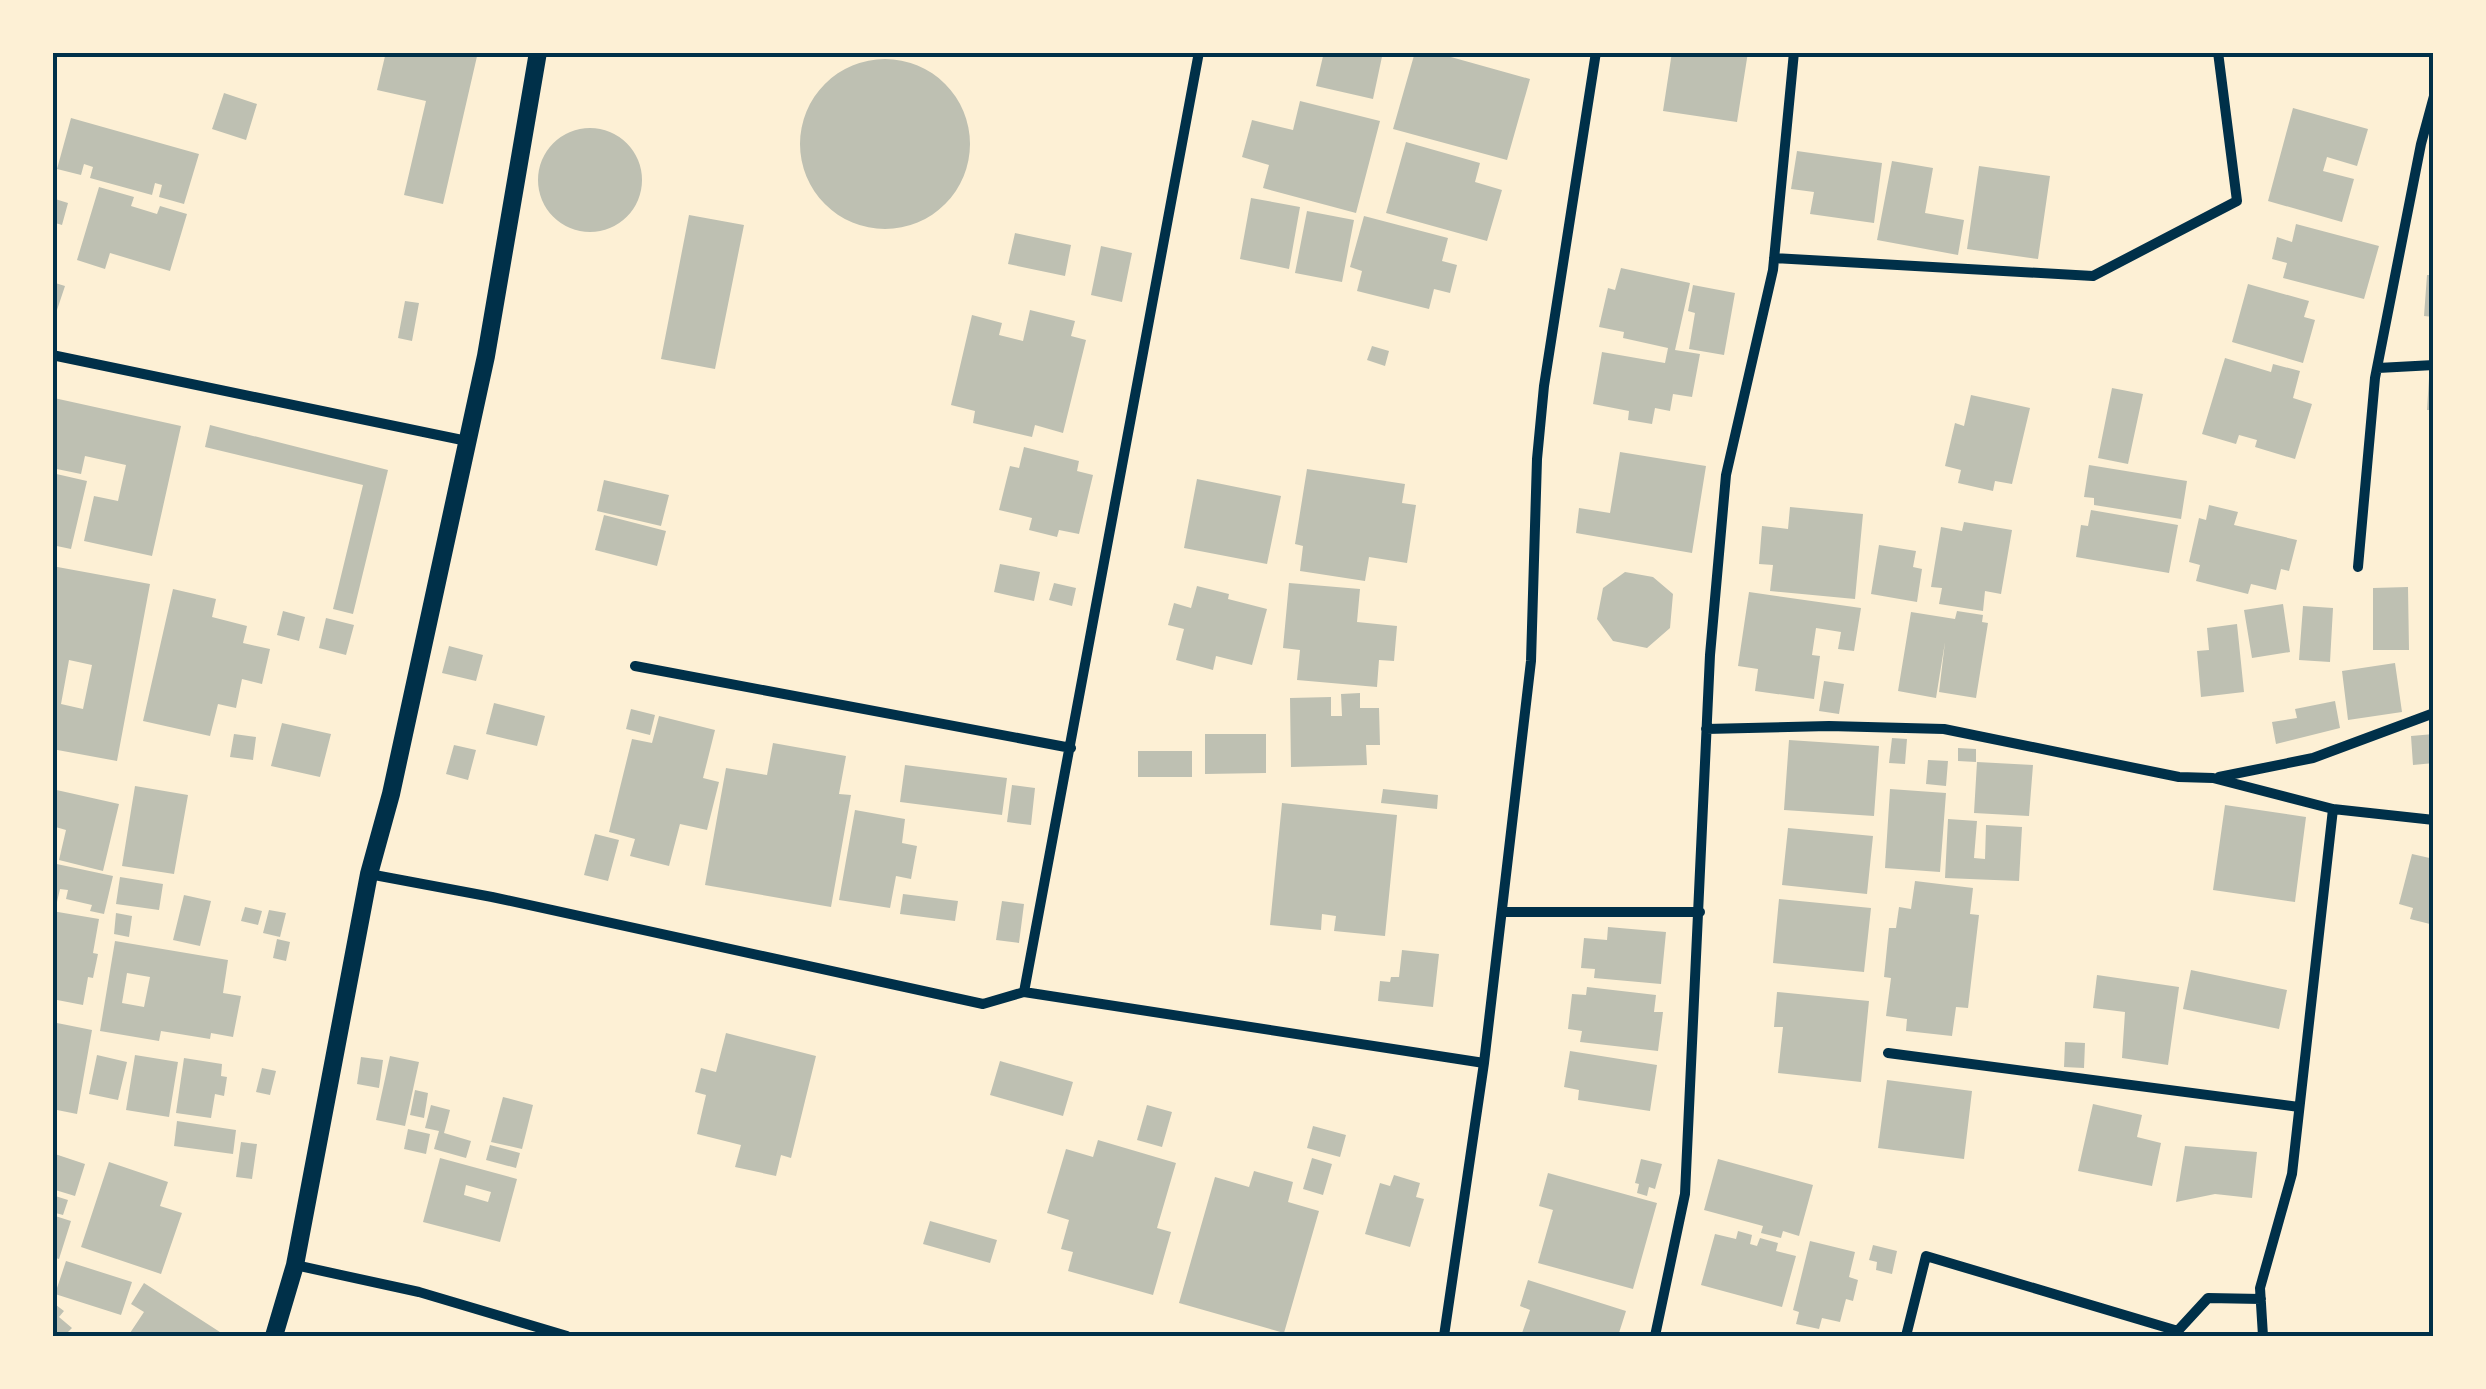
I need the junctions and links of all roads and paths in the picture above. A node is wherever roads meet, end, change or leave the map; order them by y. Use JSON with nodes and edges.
{"nodes":[{"id":1,"x":538,"y":52,"type":"edge"},
{"id":2,"x":1199,"y":52,"type":"edge"},
{"id":3,"x":1596,"y":52,"type":"edge"},
{"id":4,"x":1794,"y":52,"type":"edge"},
{"id":5,"x":2218,"y":52,"type":"edge"},
{"id":6,"x":2434,"y":96,"type":"edge"},
{"id":7,"x":1774,"y":258,"type":"junction"},
{"id":8,"x":52,"y":355,"type":"edge"},
{"id":9,"x":2434,"y":365,"type":"edge"},
{"id":10,"x":2378,"y":368,"type":"junction"},
{"id":11,"x":467,"y":440,"type":"junction"},
{"id":12,"x":2358,"y":567,"type":"dead end"},
{"id":13,"x":634,"y":666,"type":"dead end"},
{"id":14,"x":2434,"y":713,"type":"edge"},
{"id":15,"x":1706,"y":729,"type":"junction"},
{"id":16,"x":1071,"y":748,"type":"junction"},
{"id":17,"x":2213,"y":778,"type":"junction"},
{"id":18,"x":2333,"y":809,"type":"junction"},
{"id":19,"x":2434,"y":820,"type":"edge"},
{"id":20,"x":369,"y":874,"type":"junction"},
{"id":21,"x":1504,"y":912,"type":"junction"},
{"id":22,"x":1700,"y":912,"type":"junction"},
{"id":23,"x":1024,"y":992,"type":"junction"},
{"id":24,"x":1888,"y":1053,"type":"dead end"},
{"id":25,"x":1484,"y":1063,"type":"junction"},
{"id":26,"x":2300,"y":1107,"type":"junction"},
{"id":27,"x":295,"y":1265,"type":"junction"},
{"id":28,"x":2261,"y":1299,"type":"junction"},
{"id":29,"x":2175,"y":1334,"type":"edge"},
{"id":30,"x":274,"y":1336,"type":"edge"},
{"id":31,"x":567,"y":1336,"type":"edge"},
{"id":32,"x":1444,"y":1336,"type":"edge"},
{"id":33,"x":1655,"y":1336,"type":"edge"},
{"id":34,"x":1906,"y":1336,"type":"edge"},
{"id":35,"x":2263,"y":1336,"type":"edge"}],
"edges":[{"from":1,"to":11,"type":"street"},
{"from":2,"to":16,"type":"street"},
{"from":3,"to":21,"type":"street"},
{"from":4,"to":7,"type":"street"},
{"from":5,"to":7,"type":"street"},
{"from":6,"to":10,"type":"street"},
{"from":7,"to":15,"type":"street"},
{"from":8,"to":11,"type":"street"},
{"from":9,"to":10,"type":"street"},
{"from":10,"to":12,"type":"street"},
{"from":11,"to":20,"type":"street"},
{"from":13,"to":16,"type":"street"},
{"from":14,"to":17,"type":"street"},
{"from":15,"to":17,"type":"street"},
{"from":15,"to":22,"type":"street"},
{"from":16,"to":23,"type":"street"},
{"from":17,"to":18,"type":"street"},
{"from":18,"to":19,"type":"street"},
{"from":18,"to":26,"type":"street"},
{"from":20,"to":23,"type":"street"},
{"from":20,"to":27,"type":"street"},
{"from":21,"to":22,"type":"street"},
{"from":21,"to":25,"type":"street"},
{"from":22,"to":33,"type":"street"},
{"from":23,"to":25,"type":"street"},
{"from":24,"to":26,"type":"street"},
{"from":25,"to":32,"type":"street"},
{"from":26,"to":28,"type":"street"},
{"from":27,"to":30,"type":"street"},
{"from":27,"to":31,"type":"street"},
{"from":28,"to":29,"type":"street"},
{"from":28,"to":35,"type":"street"},
{"from":29,"to":34,"type":"street"}]}
